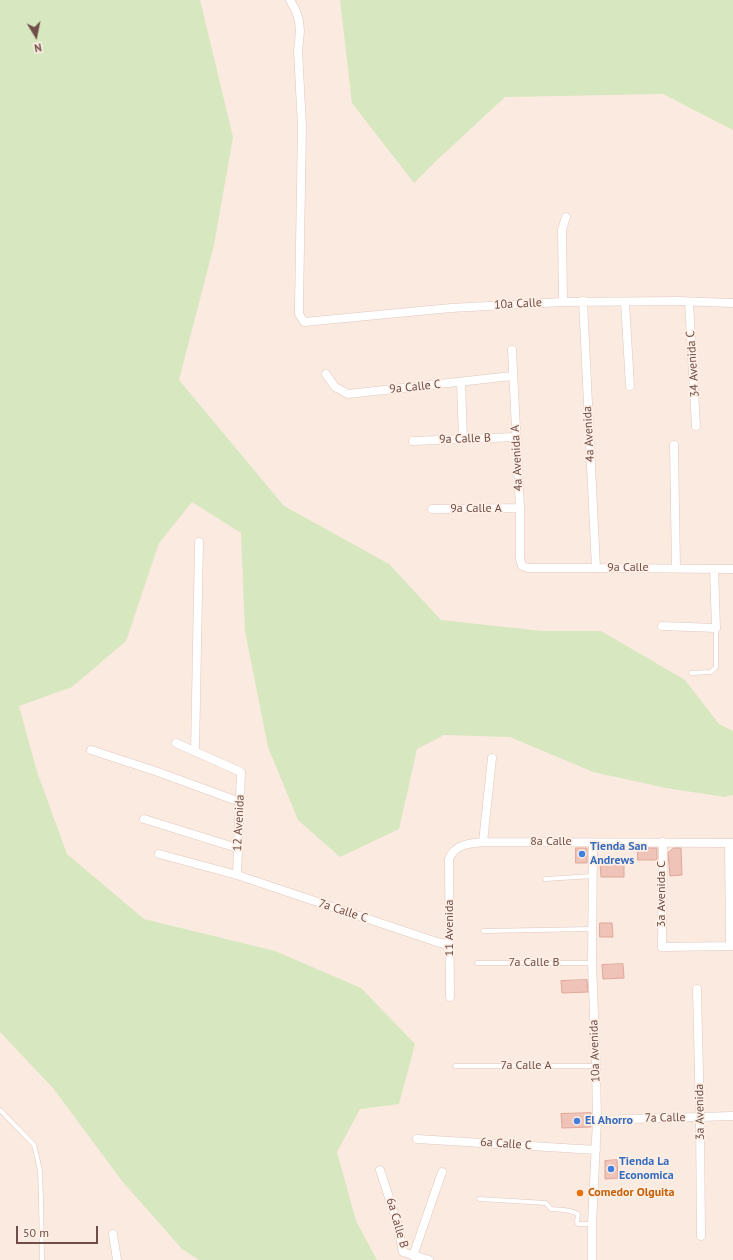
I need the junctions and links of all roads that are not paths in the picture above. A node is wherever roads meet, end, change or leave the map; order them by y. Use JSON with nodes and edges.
{"nodes":[{"id":1,"x":290,"y":0,"type":"edge"},
{"id":2,"x":566,"y":217,"type":"dead end"},
{"id":3,"x":583,"y":301,"type":"junction"},
{"id":4,"x":563,"y":302,"type":"junction"},
{"id":5,"x":625,"y":302,"type":"junction"},
{"id":6,"x":689,"y":302,"type":"junction"},
{"id":7,"x":733,"y":303,"type":"edge"},
{"id":8,"x":512,"y":350,"type":"dead end"},
{"id":9,"x":326,"y":374,"type":"dead end"},
{"id":10,"x":512,"y":376,"type":"junction"},
{"id":11,"x":461,"y":382,"type":"junction"},
{"id":12,"x":630,"y":386,"type":"dead end"},
{"id":13,"x":696,"y":426,"type":"dead end"},
{"id":14,"x":517,"y":437,"type":"junction"},
{"id":15,"x":463,"y":440,"type":"junction"},
{"id":16,"x":413,"y":441,"type":"dead end"},
{"id":17,"x":674,"y":445,"type":"dead end"},
{"id":18,"x":520,"y":508,"type":"junction"},
{"id":19,"x":432,"y":509,"type":"dead end"},
{"id":20,"x":199,"y":542,"type":"dead end"},
{"id":21,"x":522,"y":566,"type":"joint"},
{"id":22,"x":596,"y":568,"type":"junction"},
{"id":23,"x":676,"y":568,"type":"junction"},
{"id":24,"x":733,"y":568,"type":"edge"},
{"id":25,"x":714,"y":569,"type":"junction"},
{"id":26,"x":662,"y":626,"type":"dead end"},
{"id":27,"x":716,"y":628,"type":"junction"},
{"id":28,"x":691,"y":673,"type":"dead end"},
{"id":29,"x":176,"y":743,"type":"dead end"},
{"id":30,"x":91,"y":750,"type":"dead end"},
{"id":31,"x":195,"y":751,"type":"junction"},
{"id":32,"x":492,"y":758,"type":"dead end"},
{"id":33,"x":240,"y":802,"type":"junction"},
{"id":34,"x":144,"y":819,"type":"dead end"},
{"id":35,"x":483,"y":842,"type":"junction"},
{"id":36,"x":663,"y":842,"type":"junction"},
{"id":37,"x":593,"y":843,"type":"junction"},
{"id":38,"x":731,"y":843,"type":"edge"},
{"id":39,"x":237,"y":848,"type":"junction"},
{"id":40,"x":159,"y":854,"type":"dead end"},
{"id":41,"x":449,"y":859,"type":"joint"},
{"id":42,"x":237,"y":875,"type":"junction"},
{"id":43,"x":593,"y":876,"type":"junction"},
{"id":44,"x":545,"y":879,"type":"dead end"},
{"id":45,"x":592,"y":929,"type":"junction"},
{"id":46,"x":483,"y":931,"type":"dead end"},
{"id":47,"x":450,"y":945,"type":"junction"},
{"id":48,"x":732,"y":946,"type":"edge"},
{"id":49,"x":477,"y":963,"type":"dead end"},
{"id":50,"x":592,"y":963,"type":"junction"},
{"id":51,"x":697,"y":989,"type":"dead end"},
{"id":52,"x":450,"y":997,"type":"dead end"},
{"id":53,"x":455,"y":1066,"type":"dead end"},
{"id":54,"x":596,"y":1066,"type":"junction"},
{"id":55,"x":0,"y":1110,"type":"edge"},
{"id":56,"x":733,"y":1116,"type":"edge"},
{"id":57,"x":700,"y":1118,"type":"junction"},
{"id":58,"x":597,"y":1120,"type":"junction"},
{"id":59,"x":417,"y":1138,"type":"dead end"},
{"id":60,"x":596,"y":1150,"type":"junction"},
{"id":61,"x":380,"y":1170,"type":"dead end"},
{"id":62,"x":442,"y":1172,"type":"dead end"},
{"id":63,"x":479,"y":1199,"type":"dead end"},
{"id":64,"x":592,"y":1224,"type":"junction"},
{"id":65,"x":113,"y":1234,"type":"dead end"},
{"id":66,"x":701,"y":1236,"type":"dead end"},
{"id":67,"x":413,"y":1256,"type":"junction"},
{"id":68,"x":42,"y":1260,"type":"edge"},
{"id":69,"x":117,"y":1260,"type":"edge"},
{"id":70,"x":429,"y":1260,"type":"edge"},
{"id":71,"x":592,"y":1260,"type":"edge"}],
"edges":[{"from":1,"to":4,"type":"street","name":"10a Calle"},
{"from":2,"to":4,"type":"street"},
{"from":3,"to":4,"type":"street","name":"10a Calle"},
{"from":3,"to":5,"type":"street","name":"10a Calle"},
{"from":3,"to":22,"type":"street","name":"4a Avenida"},
{"from":5,"to":6,"type":"street","name":"10a Calle"},
{"from":5,"to":12,"type":"street"},
{"from":6,"to":7,"type":"street","name":"10a Calle"},
{"from":6,"to":13,"type":"street","name":"34 Avenida C"},
{"from":8,"to":10,"type":"street","name":"4a Avenida A"},
{"from":9,"to":11,"type":"street","name":"9a Calle C"},
{"from":10,"to":11,"type":"street","name":"9a Calle C"},
{"from":10,"to":14,"type":"street","name":"4a Avenida A"},
{"from":11,"to":15,"type":"street"},
{"from":14,"to":15,"type":"street","name":"9a Calle B"},
{"from":14,"to":18,"type":"street","name":"4a Avenida A"},
{"from":15,"to":16,"type":"street","name":"9a Calle B"},
{"from":17,"to":23,"type":"street"},
{"from":18,"to":19,"type":"street","name":"9a Calle A"},
{"from":18,"to":21,"type":"street","name":"4a Avenida A"},
{"from":20,"to":31,"type":"street"},
{"from":21,"to":22,"type":"street","name":"9a Calle"},
{"from":22,"to":23,"type":"street","name":"9a Calle"},
{"from":23,"to":25,"type":"street","name":"9a Calle"},
{"from":24,"to":25,"type":"street","name":"9a Calle"},
{"from":25,"to":27,"type":"street"},
{"from":26,"to":27,"type":"street"},
{"from":27,"to":28,"type":"lane"},
{"from":29,"to":31,"type":"street"},
{"from":30,"to":33,"type":"street"},
{"from":31,"to":33,"type":"street","name":"12 Avenida"},
{"from":32,"to":35,"type":"street"},
{"from":33,"to":39,"type":"street","name":"12 Avenida"},
{"from":34,"to":39,"type":"street"},
{"from":35,"to":37,"type":"street","name":"8a Calle"},
{"from":35,"to":41,"type":"street","name":"8a Calle"},
{"from":36,"to":37,"type":"street","name":"8a Calle"},
{"from":36,"to":38,"type":"street","name":"8a Calle"},
{"from":36,"to":48,"type":"street","name":"3a Avenida C"},
{"from":37,"to":43,"type":"street","name":"10a Avenida"},
{"from":38,"to":48,"type":"street"},
{"from":39,"to":42,"type":"street","name":"12 Avenida"},
{"from":40,"to":42,"type":"street","name":"7a Calle C"},
{"from":41,"to":47,"type":"street","name":"11 Avenida"},
{"from":42,"to":47,"type":"street","name":"7a Calle C"},
{"from":43,"to":44,"type":"lane"},
{"from":43,"to":45,"type":"street","name":"10a Avenida"},
{"from":45,"to":46,"type":"lane"},
{"from":45,"to":50,"type":"street","name":"10a Avenida"},
{"from":47,"to":52,"type":"street","name":"11 Avenida"},
{"from":49,"to":50,"type":"lane","name":"7a Calle B"},
{"from":50,"to":54,"type":"street","name":"10a Avenida"},
{"from":51,"to":57,"type":"street","name":"3a Avenida"},
{"from":53,"to":54,"type":"lane","name":"7a Calle A"},
{"from":54,"to":58,"type":"street","name":"10a Avenida"},
{"from":55,"to":68,"type":"lane"},
{"from":56,"to":57,"type":"street","name":"7a Calle"},
{"from":57,"to":58,"type":"street","name":"7a Calle"},
{"from":57,"to":66,"type":"street","name":"3a Avenida"},
{"from":58,"to":60,"type":"street","name":"10a Avenida"},
{"from":59,"to":60,"type":"street","name":"6a Calle C"},
{"from":60,"to":64,"type":"street","name":"10a Avenida"},
{"from":61,"to":67,"type":"street","name":"6a Calle B"},
{"from":62,"to":67,"type":"street"},
{"from":63,"to":64,"type":"lane"},
{"from":64,"to":71,"type":"street","name":"10a Avenida"},
{"from":65,"to":69,"type":"street"},
{"from":67,"to":70,"type":"street","name":"6a Calle B"}]}
